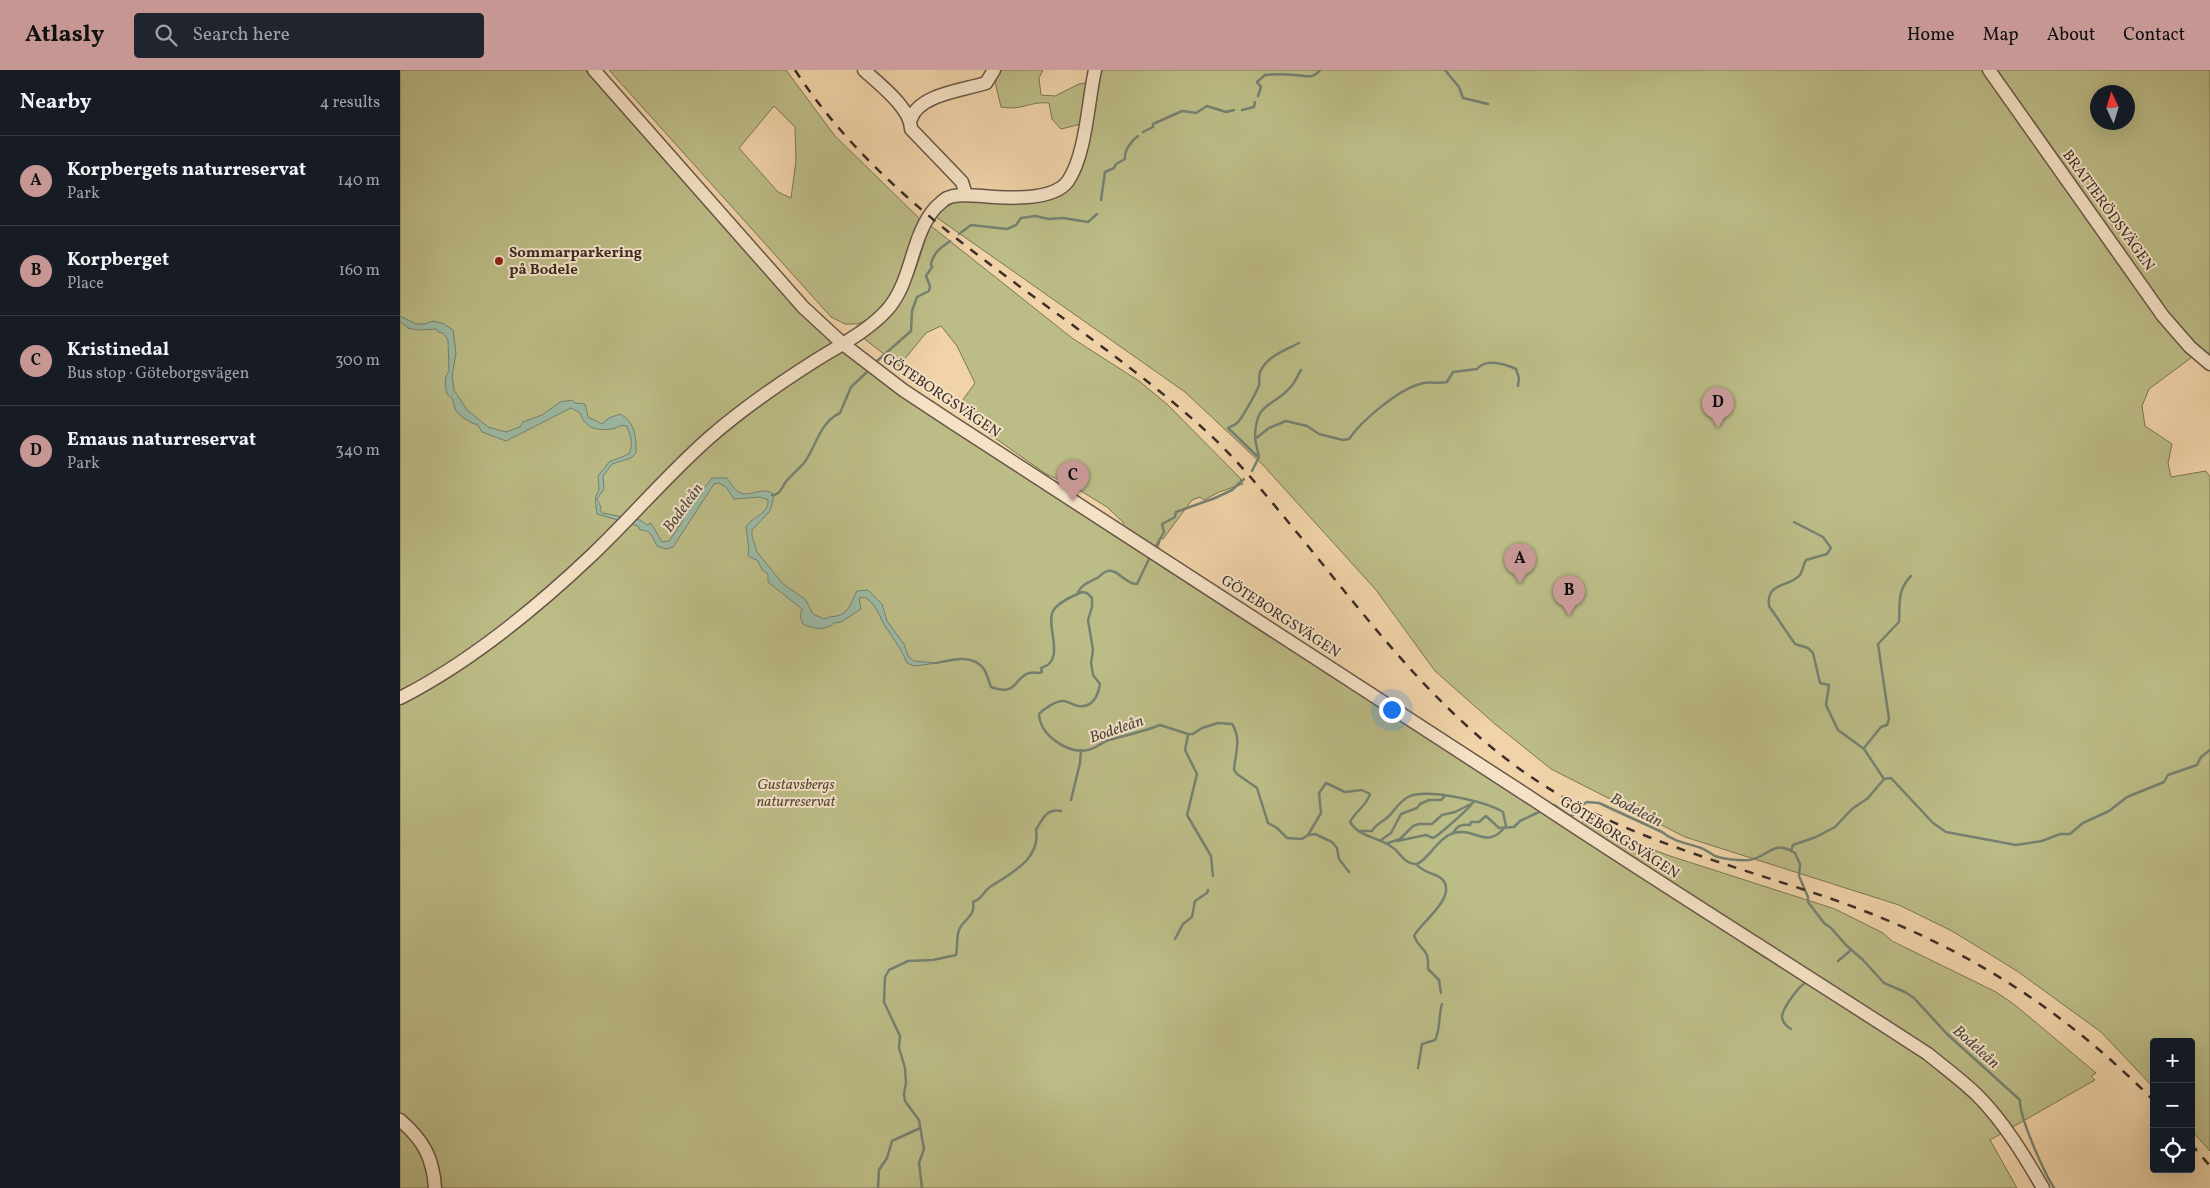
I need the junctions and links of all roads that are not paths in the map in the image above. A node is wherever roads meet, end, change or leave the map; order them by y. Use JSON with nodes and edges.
{"nodes":[{"id":1,"x":594,"y":70,"type":"edge"},
{"id":2,"x":864,"y":70,"type":"edge"},
{"id":3,"x":994,"y":70,"type":"edge"},
{"id":4,"x":1095,"y":70,"type":"edge"},
{"id":5,"x":1989,"y":70,"type":"edge"},
{"id":6,"x":911,"y":119,"type":"junction"},
{"id":7,"x":966,"y":195,"type":"junction"},
{"id":8,"x":843,"y":344,"type":"junction"},
{"id":9,"x":2210,"y":364,"type":"edge"},
{"id":10,"x":400,"y":698,"type":"edge"},
{"id":11,"x":400,"y":1120,"type":"edge"},
{"id":12,"x":435,"y":1188,"type":"edge"},
{"id":13,"x":2043,"y":1188,"type":"edge"}],
"edges":[{"from":1,"to":8,"type":"street","name":"GÖTEBORGSVÄGEN"},
{"from":2,"to":6,"type":"street"},
{"from":3,"to":6,"type":"street"},
{"from":4,"to":7,"type":"street"},
{"from":5,"to":9,"type":"street","name":"BRATTERÖDSVÄGEN"},
{"from":6,"to":7,"type":"street"},
{"from":7,"to":8,"type":"street"},
{"from":8,"to":10,"type":"street"},
{"from":8,"to":13,"type":"street","name":"GÖTEBORGSVÄGEN"},
{"from":11,"to":12,"type":"street"}]}
